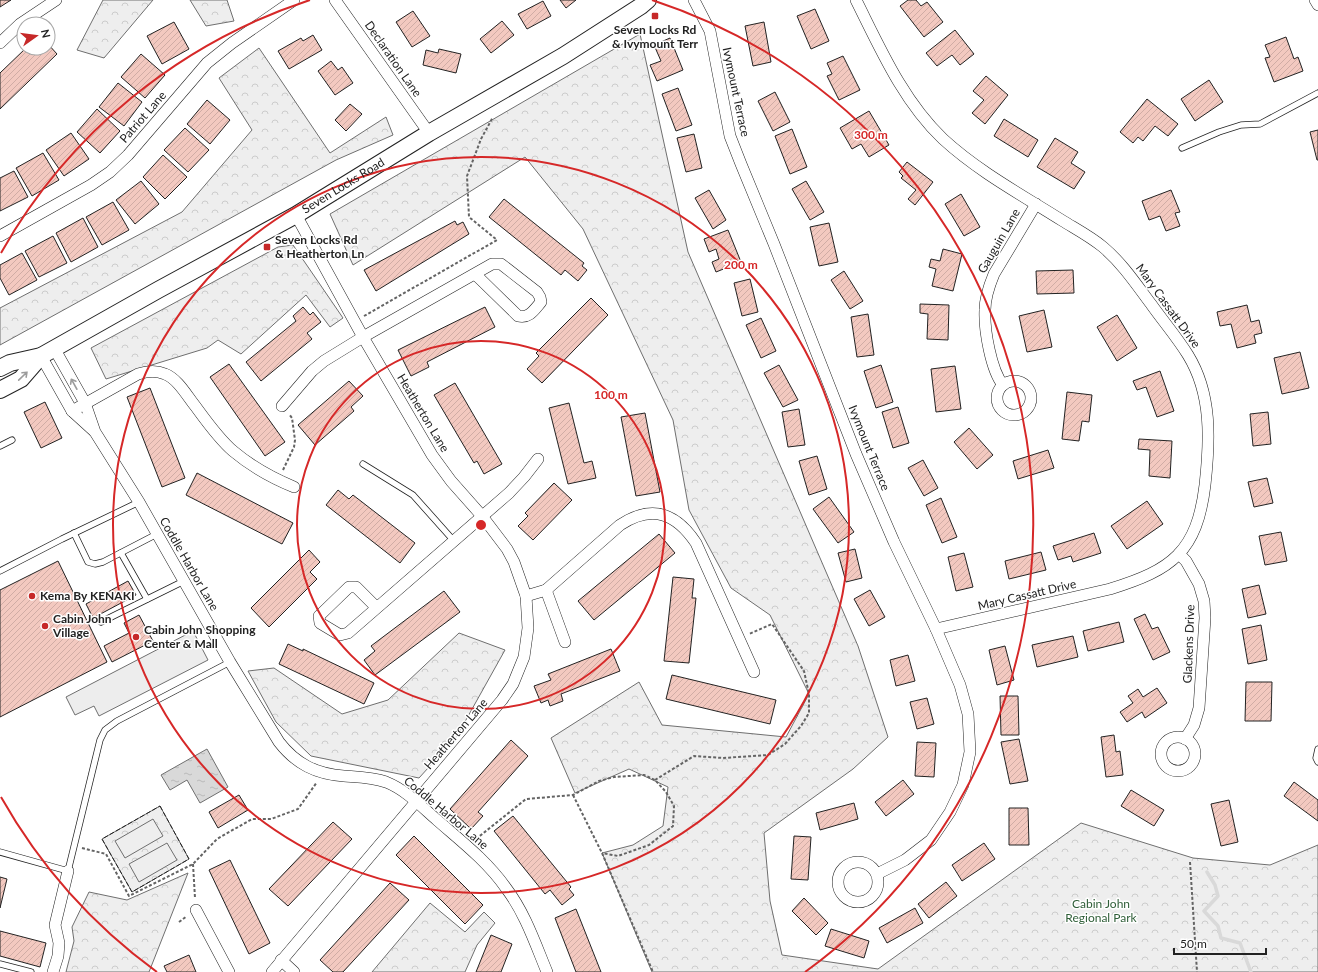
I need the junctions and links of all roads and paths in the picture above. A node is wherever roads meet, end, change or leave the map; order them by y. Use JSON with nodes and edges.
{"nodes":[{"id":1,"x":56,"y":0,"type":"edge"},
{"id":2,"x":294,"y":0,"type":"edge"},
{"id":3,"x":335,"y":0,"type":"edge"},
{"id":4,"x":694,"y":0,"type":"edge"},
{"id":5,"x":856,"y":0,"type":"edge"},
{"id":6,"x":1315,"y":0,"type":"edge"},
{"id":7,"x":648,"y":2,"type":"edge"},
{"id":8,"x":1318,"y":5,"type":"edge"},
{"id":9,"x":0,"y":44,"type":"edge"},
{"id":10,"x":1318,"y":93,"type":"edge"},
{"id":11,"x":493,"y":116,"type":"dead end"},
{"id":12,"x":429,"y":133,"type":"junction"},
{"id":13,"x":1182,"y":148,"type":"dead end"},
{"id":14,"x":1036,"y":204,"type":"junction"},
{"id":15,"x":296,"y":214,"type":"junction"},
{"id":16,"x":0,"y":236,"type":"edge"},
{"id":17,"x":475,"y":274,"type":"junction"},
{"id":18,"x":355,"y":321,"type":"junction"},
{"id":19,"x":363,"y":336,"type":"junction"},
{"id":20,"x":47,"y":352,"type":"junction"},
{"id":21,"x":0,"y":368,"type":"edge"},
{"id":22,"x":1003,"y":385,"type":"dead end"},
{"id":23,"x":0,"y":390,"type":"edge"},
{"id":24,"x":85,"y":403,"type":"junction"},
{"id":25,"x":282,"y":406,"type":"joint"},
{"id":26,"x":72,"y":410,"type":"junction"},
{"id":27,"x":95,"y":432,"type":"junction"},
{"id":28,"x":12,"y":440,"type":"dead end"},
{"id":29,"x":0,"y":446,"type":"edge"},
{"id":30,"x":538,"y":459,"type":"dead end"},
{"id":31,"x":363,"y":464,"type":"dead end"},
{"id":32,"x":278,"y":480,"type":"junction"},
{"id":33,"x":294,"y":487,"type":"dead end"},
{"id":34,"x":139,"y":502,"type":"junction"},
{"id":35,"x":482,"y":516,"type":"junction"},
{"id":36,"x":74,"y":533,"type":"junction"},
{"id":37,"x":157,"y":534,"type":"junction"},
{"id":38,"x":454,"y":541,"type":"junction"},
{"id":39,"x":120,"y":553,"type":"junction"},
{"id":40,"x":1179,"y":554,"type":"junction"},
{"id":41,"x":0,"y":571,"type":"edge"},
{"id":42,"x":184,"y":581,"type":"junction"},
{"id":43,"x":546,"y":590,"type":"junction"},
{"id":44,"x":526,"y":596,"type":"junction"},
{"id":45,"x":147,"y":599,"type":"junction"},
{"id":46,"x":376,"y":607,"type":"junction"},
{"id":47,"x":101,"y":622,"type":"dead end"},
{"id":48,"x":936,"y":630,"type":"junction"},
{"id":49,"x":739,"y":638,"type":"junction"},
{"id":50,"x":565,"y":642,"type":"dead end"},
{"id":51,"x":230,"y":662,"type":"junction"},
{"id":52,"x":754,"y":672,"type":"dead end"},
{"id":53,"x":1185,"y":739,"type":"dead end"},
{"id":54,"x":1318,"y":749,"type":"edge"},
{"id":55,"x":1318,"y":762,"type":"edge"},
{"id":56,"x":324,"y":773,"type":"junction"},
{"id":57,"x":655,"y":780,"type":"junction"},
{"id":58,"x":573,"y":795,"type":"junction"},
{"id":59,"x":416,"y":802,"type":"junction"},
{"id":60,"x":74,"y":846,"type":"junction"},
{"id":61,"x":467,"y":846,"type":"junction"},
{"id":62,"x":0,"y":852,"type":"edge"},
{"id":63,"x":602,"y":853,"type":"junction"},
{"id":64,"x":1190,"y":862,"type":"dead end"},
{"id":65,"x":193,"y":864,"type":"junction"},
{"id":66,"x":68,"y":871,"type":"junction"},
{"id":67,"x":877,"y":874,"type":"dead end"},
{"id":68,"x":196,"y":910,"type":"joint"},
{"id":69,"x":281,"y":960,"type":"junction"},
{"id":70,"x":0,"y":964,"type":"edge"},
{"id":71,"x":545,"y":971,"type":"edge"},
{"id":72,"x":31,"y":972,"type":"edge"},
{"id":73,"x":54,"y":972,"type":"edge"},
{"id":74,"x":229,"y":972,"type":"edge"},
{"id":75,"x":272,"y":972,"type":"edge"},
{"id":76,"x":294,"y":972,"type":"edge"},
{"id":77,"x":652,"y":972,"type":"edge"},
{"id":78,"x":1197,"y":972,"type":"edge"}],
"edges":[{"from":1,"to":9,"type":"street"},
{"from":2,"to":16,"type":"street","name":"Patriot Lane"},
{"from":3,"to":12,"type":"street","name":"Declaration Lane"},
{"from":4,"to":48,"type":"street","name":"Ivymount Terrace"},
{"from":5,"to":14,"type":"street","name":"Mary Cassatt Drive"},
{"from":6,"to":8,"type":"street"},
{"from":7,"to":12,"type":"main road","name":"Seven Locks Road"},
{"from":10,"to":13,"type":"lane"},
{"from":11,"to":18,"type":"path"},
{"from":12,"to":15,"type":"main road","name":"Seven Locks Road"},
{"from":14,"to":22,"type":"street","name":"Gauguin Lane"},
{"from":14,"to":40,"type":"street","name":"Mary Cassatt Drive"},
{"from":15,"to":18,"type":"street","name":"Heatherton Lane"},
{"from":15,"to":20,"type":"main road","name":"Seven Locks Road"},
{"from":17,"to":17,"type":"street"},
{"from":17,"to":19,"type":"street"},
{"from":18,"to":19,"type":"street","name":"Heatherton Lane"},
{"from":19,"to":25,"type":"street"},
{"from":19,"to":35,"type":"street","name":"Heatherton Lane"},
{"from":20,"to":21,"type":"main road","name":"Seven Locks Road"},
{"from":23,"to":20,"type":"main road","name":"Seven Locks Road","one_way":true},
{"from":24,"to":20,"type":"street","name":"Coddle Harbor Lane","one_way":true},
{"from":20,"to":26,"type":"street","name":"Coddle Harbor Lane"},
{"from":24,"to":26,"type":"street"},
{"from":24,"to":27,"type":"street","name":"Coddle Harbor Lane"},
{"from":24,"to":32,"type":"street"},
{"from":25,"to":32,"type":"path"},
{"from":26,"to":27,"type":"street","name":"Coddle Harbor Lane"},
{"from":27,"to":34,"type":"street","name":"Coddle Harbor Lane"},
{"from":28,"to":29,"type":"lane"},
{"from":30,"to":35,"type":"street"},
{"from":31,"to":38,"type":"lane"},
{"from":32,"to":33,"type":"street"},
{"from":34,"to":36,"type":"lane"},
{"from":34,"to":37,"type":"street","name":"Coddle Harbor Lane"},
{"from":35,"to":38,"type":"street"},
{"from":35,"to":44,"type":"street","name":"Heatherton Lane"},
{"from":36,"to":39,"type":"lane"},
{"from":36,"to":41,"type":"lane"},
{"from":37,"to":39,"type":"lane"},
{"from":37,"to":42,"type":"street","name":"Coddle Harbor Lane"},
{"from":38,"to":46,"type":"street"},
{"from":39,"to":45,"type":"lane"},
{"from":40,"to":48,"type":"street","name":"Mary Cassatt Drive"},
{"from":40,"to":53,"type":"street","name":"Glackens Drive"},
{"from":42,"to":45,"type":"lane"},
{"from":42,"to":51,"type":"street","name":"Coddle Harbor Lane"},
{"from":43,"to":44,"type":"street"},
{"from":43,"to":49,"type":"street"},
{"from":43,"to":50,"type":"street"},
{"from":44,"to":59,"type":"street","name":"Heatherton Lane"},
{"from":45,"to":47,"type":"lane"},
{"from":46,"to":46,"type":"street"},
{"from":48,"to":67,"type":"street","name":"Ivymount Terrace"},
{"from":49,"to":52,"type":"street"},
{"from":49,"to":57,"type":"path"},
{"from":51,"to":56,"type":"street","name":"Coddle Harbor Lane"},
{"from":51,"to":60,"type":"lane"},
{"from":54,"to":55,"type":"lane"},
{"from":56,"to":59,"type":"street","name":"Coddle Harbor Lane"},
{"from":56,"to":65,"type":"path"},
{"from":57,"to":58,"type":"path"},
{"from":57,"to":63,"type":"path"},
{"from":58,"to":61,"type":"path"},
{"from":58,"to":63,"type":"path"},
{"from":59,"to":61,"type":"street","name":"Coddle Harbor Lane"},
{"from":59,"to":69,"type":"street","name":"Heatherton Lane"},
{"from":60,"to":65,"type":"path"},
{"from":60,"to":66,"type":"lane"},
{"from":61,"to":71,"type":"street","name":"Coddle Harbor Lane"},
{"from":62,"to":66,"type":"lane"},
{"from":63,"to":77,"type":"path"},
{"from":64,"to":78,"type":"path"},
{"from":65,"to":68,"type":"path"},
{"from":66,"to":73,"type":"street"},
{"from":68,"to":74,"type":"street"},
{"from":69,"to":75,"type":"street","name":"Heatherton Lane"},
{"from":69,"to":76,"type":"street"},
{"from":70,"to":72,"type":"lane"}]}
